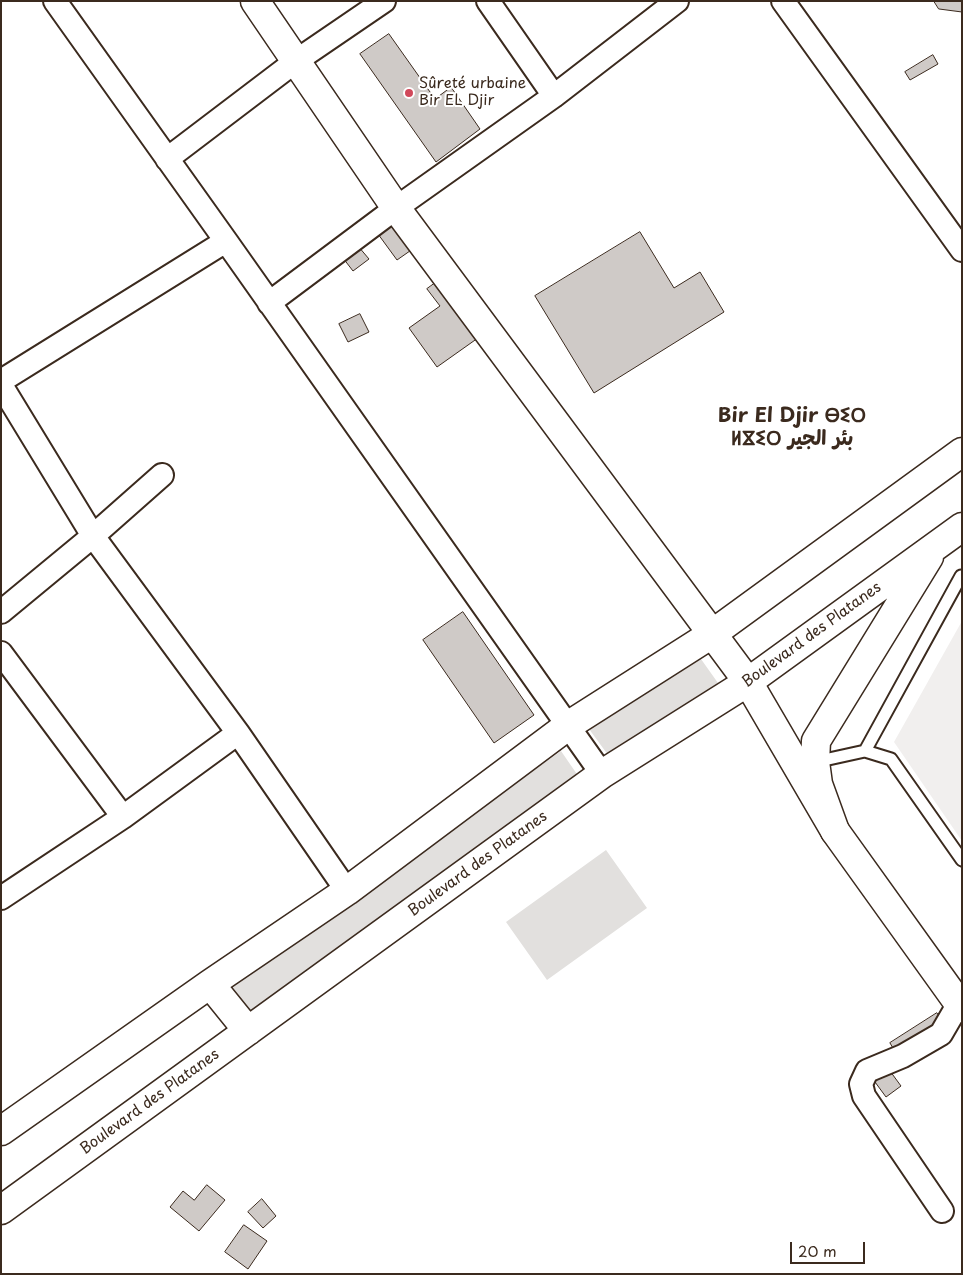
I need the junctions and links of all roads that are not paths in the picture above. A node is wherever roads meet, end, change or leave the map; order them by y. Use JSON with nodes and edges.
{"nodes":[{"id":1,"x":55,"y":1,"type":"edge"},
{"id":2,"x":255,"y":1,"type":"edge"},
{"id":3,"x":384,"y":1,"type":"edge"},
{"id":4,"x":488,"y":1,"type":"edge"},
{"id":5,"x":677,"y":1,"type":"edge"},
{"id":6,"x":783,"y":1,"type":"edge"},
{"id":7,"x":296,"y":60,"type":"junction"},
{"id":8,"x":554,"y":96,"type":"junction"},
{"id":9,"x":167,"y":159,"type":"junction"},
{"id":10,"x":396,"y":208,"type":"junction"},
{"id":11,"x":226,"y":241,"type":"junction"},
{"id":12,"x":962,"y":250,"type":"edge"},
{"id":13,"x":269,"y":303,"type":"junction"},
{"id":14,"x":1,"y":383,"type":"edge"},
{"id":15,"x":962,"y":452,"type":"edge"},
{"id":16,"x":162,"y":475,"type":"dead end"},
{"id":17,"x":962,"y":527,"type":"edge"},
{"id":18,"x":93,"y":536,"type":"junction"},
{"id":19,"x":936,"y":546,"type":"junction"},
{"id":20,"x":960,"y":576,"type":"edge"},
{"id":21,"x":1,"y":612,"type":"edge"},
{"id":22,"x":712,"y":634,"type":"junction"},
{"id":23,"x":1,"y":653,"type":"edge"},
{"id":24,"x":748,"y":682,"type":"junction"},
{"id":25,"x":569,"y":725,"type":"junction"},
{"id":26,"x":238,"y":733,"type":"junction"},
{"id":27,"x":865,"y":751,"type":"junction"},
{"id":28,"x":815,"y":762,"type":"junction"},
{"id":29,"x":602,"y":774,"type":"junction"},
{"id":30,"x":122,"y":817,"type":"junction"},
{"id":31,"x":835,"y":831,"type":"junction"},
{"id":32,"x":962,"y":860,"type":"edge"},
{"id":33,"x":347,"y":891,"type":"junction"},
{"id":34,"x":2,"y":895,"type":"edge"},
{"id":35,"x":210,"y":984,"type":"junction"},
{"id":36,"x":960,"y":1005,"type":"edge"},
{"id":37,"x":248,"y":1031,"type":"junction"},
{"id":38,"x":1,"y":1131,"type":"edge"},
{"id":39,"x":1,"y":1210,"type":"edge"},
{"id":40,"x":942,"y":1211,"type":"dead end"}],
"edges":[{"from":1,"to":9,"type":"street"},
{"from":2,"to":7,"type":"main road"},
{"from":3,"to":7,"type":"street"},
{"from":4,"to":8,"type":"street"},
{"from":5,"to":8,"type":"street"},
{"from":6,"to":12,"type":"street"},
{"from":7,"to":9,"type":"street"},
{"from":7,"to":10,"type":"main road"},
{"from":8,"to":10,"type":"street"},
{"from":9,"to":11,"type":"street"},
{"from":10,"to":13,"type":"street"},
{"from":10,"to":22,"type":"main road"},
{"from":11,"to":13,"type":"street"},
{"from":11,"to":14,"type":"street"},
{"from":13,"to":25,"type":"street"},
{"from":14,"to":18,"type":"street"},
{"from":15,"to":22,"type":"main road"},
{"from":16,"to":18,"type":"street"},
{"from":17,"to":19,"type":"main road","name":"Boulevard des Platanes"},
{"from":18,"to":21,"type":"street"},
{"from":18,"to":26,"type":"street"},
{"from":19,"to":24,"type":"main road","name":"Boulevard des Platanes"},
{"from":19,"to":28,"type":"main road"},
{"from":20,"to":27,"type":"lane"},
{"from":22,"to":24,"type":"main road"},
{"from":22,"to":25,"type":"main road"},
{"from":23,"to":30,"type":"street"},
{"from":24,"to":29,"type":"main road","name":"Boulevard des Platanes"},
{"from":24,"to":31,"type":"main road"},
{"from":25,"to":29,"type":"street"},
{"from":25,"to":33,"type":"main road"},
{"from":26,"to":30,"type":"street"},
{"from":26,"to":33,"type":"street"},
{"from":27,"to":28,"type":"lane"},
{"from":27,"to":32,"type":"lane"},
{"from":28,"to":31,"type":"main road"},
{"from":29,"to":37,"type":"main road","name":"Boulevard des Platanes"},
{"from":30,"to":34,"type":"street"},
{"from":31,"to":36,"type":"main road"},
{"from":33,"to":35,"type":"main road"},
{"from":35,"to":37,"type":"main road"},
{"from":35,"to":38,"type":"main road"},
{"from":36,"to":40,"type":"street"},
{"from":37,"to":39,"type":"main road","name":"Boulevard des Platanes"}]}
